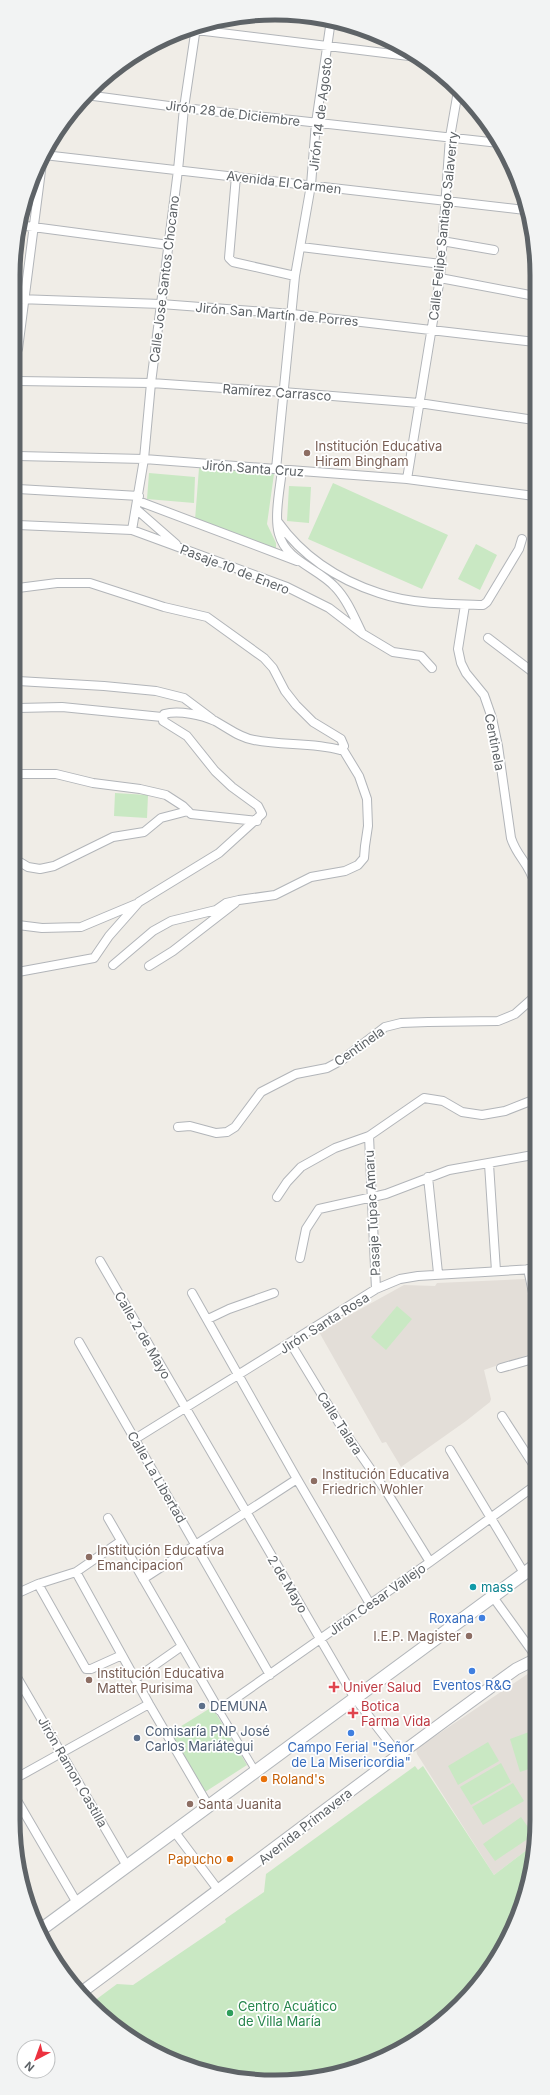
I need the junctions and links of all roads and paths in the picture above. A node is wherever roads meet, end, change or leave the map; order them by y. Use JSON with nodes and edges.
{"nodes":[{"id":1,"x":330,"y":26,"type":"edge"},
{"id":2,"x":206,"y":30,"type":"edge"},
{"id":3,"x":192,"y":34,"type":"edge"},
{"id":4,"x":328,"y":47,"type":"junction"},
{"id":5,"x":405,"y":56,"type":"edge"},
{"id":6,"x":94,"y":96,"type":"edge"},
{"id":7,"x":457,"y":97,"type":"edge"},
{"id":8,"x":184,"y":108,"type":"junction"},
{"id":9,"x":316,"y":122,"type":"junction"},
{"id":10,"x":450,"y":137,"type":"junction"},
{"id":11,"x":493,"y":142,"type":"edge"},
{"id":12,"x":49,"y":156,"type":"edge"},
{"id":13,"x":178,"y":170,"type":"junction"},
{"id":14,"x":41,"y":173,"type":"edge"},
{"id":15,"x":236,"y":176,"type":"junction"},
{"id":16,"x":311,"y":185,"type":"junction"},
{"id":17,"x":445,"y":200,"type":"junction"},
{"id":18,"x":521,"y":210,"type":"edge"},
{"id":19,"x":25,"y":226,"type":"edge"},
{"id":20,"x":34,"y":227,"type":"junction"},
{"id":21,"x":442,"y":241,"type":"junction"},
{"id":22,"x":169,"y":245,"type":"junction"},
{"id":23,"x":301,"y":247,"type":"junction"},
{"id":24,"x":494,"y":250,"type":"dead end"},
{"id":25,"x":441,"y":264,"type":"junction"},
{"id":26,"x":295,"y":276,"type":"junction"},
{"id":27,"x":440,"y":278,"type":"junction"},
{"id":28,"x":530,"y":295,"type":"edge"},
{"id":29,"x":21,"y":299,"type":"edge"},
{"id":30,"x":161,"y":304,"type":"junction"},
{"id":31,"x":292,"y":314,"type":"junction"},
{"id":32,"x":20,"y":316,"type":"edge"},
{"id":33,"x":432,"y":330,"type":"junction"},
{"id":34,"x":530,"y":341,"type":"edge"},
{"id":35,"x":20,"y":381,"type":"edge"},
{"id":36,"x":151,"y":383,"type":"junction"},
{"id":37,"x":283,"y":392,"type":"junction"},
{"id":38,"x":419,"y":403,"type":"junction"},
{"id":39,"x":530,"y":419,"type":"edge"},
{"id":40,"x":20,"y":456,"type":"edge"},
{"id":41,"x":144,"y":459,"type":"junction"},
{"id":42,"x":279,"y":470,"type":"junction"},
{"id":43,"x":407,"y":479,"type":"junction"},
{"id":44,"x":20,"y":489,"type":"edge"},
{"id":45,"x":530,"y":495,"type":"edge"},
{"id":46,"x":137,"y":502,"type":"junction"},
{"id":47,"x":278,"y":522,"type":"junction"},
{"id":48,"x":20,"y":525,"type":"edge"},
{"id":49,"x":132,"y":530,"type":"junction"},
{"id":50,"x":522,"y":539,"type":"dead end"},
{"id":51,"x":179,"y":547,"type":"junction"},
{"id":52,"x":300,"y":562,"type":"junction"},
{"id":53,"x":20,"y":588,"type":"edge"},
{"id":54,"x":465,"y":604,"type":"junction"},
{"id":55,"x":363,"y":634,"type":"junction"},
{"id":56,"x":488,"y":638,"type":"dead end"},
{"id":57,"x":432,"y":668,"type":"dead end"},
{"id":58,"x":530,"y":670,"type":"edge"},
{"id":59,"x":20,"y":681,"type":"edge"},
{"id":60,"x":20,"y":708,"type":"edge"},
{"id":61,"x":162,"y":717,"type":"junction"},
{"id":62,"x":214,"y":720,"type":"junction"},
{"id":63,"x":342,"y":748,"type":"junction"},
{"id":64,"x":20,"y":774,"type":"edge"},
{"id":65,"x":188,"y":811,"type":"junction"},
{"id":66,"x":257,"y":821,"type":"junction"},
{"id":67,"x":20,"y":862,"type":"edge"},
{"id":68,"x":530,"y":869,"type":"edge"},
{"id":69,"x":239,"y":900,"type":"junction"},
{"id":70,"x":139,"y":902,"type":"junction"},
{"id":71,"x":20,"y":925,"type":"edge"},
{"id":72,"x":113,"y":964,"type":"dead end"},
{"id":73,"x":149,"y":966,"type":"dead end"},
{"id":74,"x":20,"y":972,"type":"edge"},
{"id":75,"x":530,"y":1001,"type":"edge"},
{"id":76,"x":530,"y":1101,"type":"edge"},
{"id":77,"x":178,"y":1126,"type":"dead end"},
{"id":78,"x":369,"y":1136,"type":"junction"},
{"id":79,"x":530,"y":1156,"type":"edge"},
{"id":80,"x":488,"y":1164,"type":"junction"},
{"id":81,"x":428,"y":1177,"type":"junction"},
{"id":82,"x":276,"y":1196,"type":"dead end"},
{"id":83,"x":372,"y":1197,"type":"junction"},
{"id":84,"x":300,"y":1258,"type":"dead end"},
{"id":85,"x":100,"y":1261,"type":"dead end"},
{"id":86,"x":530,"y":1269,"type":"edge"},
{"id":87,"x":496,"y":1271,"type":"junction"},
{"id":88,"x":438,"y":1273,"type":"junction"},
{"id":89,"x":376,"y":1289,"type":"junction"},
{"id":90,"x":192,"y":1293,"type":"dead end"},
{"id":91,"x":274,"y":1293,"type":"dead end"},
{"id":92,"x":208,"y":1319,"type":"junction"},
{"id":93,"x":79,"y":1342,"type":"dead end"},
{"id":94,"x":291,"y":1344,"type":"junction"},
{"id":95,"x":530,"y":1359,"type":"edge"},
{"id":96,"x":501,"y":1368,"type":"dead end"},
{"id":97,"x":238,"y":1375,"type":"junction"},
{"id":98,"x":185,"y":1408,"type":"junction"},
{"id":99,"x":502,"y":1416,"type":"dead end"},
{"id":100,"x":135,"y":1439,"type":"junction"},
{"id":101,"x":450,"y":1450,"type":"dead end"},
{"id":102,"x":530,"y":1459,"type":"edge"},
{"id":103,"x":297,"y":1479,"type":"junction"},
{"id":104,"x":530,"y":1489,"type":"edge"},
{"id":105,"x":246,"y":1513,"type":"junction"},
{"id":106,"x":108,"y":1518,"type":"dead end"},
{"id":107,"x":490,"y":1518,"type":"junction"},
{"id":108,"x":121,"y":1541,"type":"junction"},
{"id":109,"x":195,"y":1545,"type":"junction"},
{"id":110,"x":430,"y":1562,"type":"junction"},
{"id":111,"x":528,"y":1570,"type":"edge"},
{"id":112,"x":76,"y":1572,"type":"junction"},
{"id":113,"x":143,"y":1579,"type":"junction"},
{"id":114,"x":38,"y":1584,"type":"junction"},
{"id":115,"x":20,"y":1592,"type":"edge"},
{"id":116,"x":493,"y":1597,"type":"junction"},
{"id":117,"x":370,"y":1604,"type":"junction"},
{"id":118,"x":320,"y":1639,"type":"junction"},
{"id":119,"x":182,"y":1646,"type":"junction"},
{"id":120,"x":530,"y":1648,"type":"edge"},
{"id":121,"x":122,"y":1655,"type":"junction"},
{"id":122,"x":530,"y":1662,"type":"edge"},
{"id":123,"x":270,"y":1675,"type":"junction"},
{"id":124,"x":135,"y":1679,"type":"junction"},
{"id":125,"x":20,"y":1682,"type":"edge"},
{"id":126,"x":354,"y":1697,"type":"junction"},
{"id":127,"x":148,"y":1704,"type":"junction"},
{"id":128,"x":219,"y":1710,"type":"junction"},
{"id":129,"x":61,"y":1751,"type":"junction"},
{"id":130,"x":398,"y":1754,"type":"junction"},
{"id":131,"x":255,"y":1770,"type":"junction"},
{"id":132,"x":20,"y":1775,"type":"edge"},
{"id":133,"x":20,"y":1805,"type":"edge"},
{"id":134,"x":208,"y":1805,"type":"junction"},
{"id":135,"x":174,"y":1831,"type":"junction"},
{"id":136,"x":127,"y":1866,"type":"junction"},
{"id":137,"x":219,"y":1892,"type":"junction"},
{"id":138,"x":77,"y":1903,"type":"junction"},
{"id":139,"x":43,"y":1927,"type":"edge"},
{"id":140,"x":85,"y":1990,"type":"edge"}],
"edges":[{"from":1,"to":4,"type":"street","name":"Jirón 14 de Agosto"},
{"from":2,"to":4,"type":"street"},
{"from":3,"to":8,"type":"street","name":"Calle Jose Santos Chocano"},
{"from":4,"to":5,"type":"street"},
{"from":4,"to":9,"type":"street","name":"Jirón 14 de Agosto"},
{"from":6,"to":8,"type":"street","name":"Jirón 28 de Diciembre"},
{"from":7,"to":10,"type":"street","name":"Calle Felipe Santiago Salaverry"},
{"from":8,"to":9,"type":"street","name":"Jirón 28 de Diciembre"},
{"from":8,"to":13,"type":"street","name":"Calle Jose Santos Chocano"},
{"from":9,"to":10,"type":"street","name":"Jirón 28 de Diciembre"},
{"from":9,"to":16,"type":"street","name":"Jirón 14 de Agosto"},
{"from":10,"to":11,"type":"street","name":"Jirón 28 de Diciembre"},
{"from":10,"to":17,"type":"street","name":"Calle Felipe Santiago Salaverry"},
{"from":12,"to":13,"type":"street","name":"Avenida El Carmen"},
{"from":13,"to":15,"type":"street","name":"Avenida El Carmen"},
{"from":13,"to":22,"type":"street","name":"Calle Jose Santos Chocano"},
{"from":14,"to":20,"type":"street"},
{"from":15,"to":16,"type":"street","name":"Avenida El Carmen"},
{"from":15,"to":26,"type":"street"},
{"from":16,"to":17,"type":"street","name":"Avenida El Carmen"},
{"from":16,"to":23,"type":"street","name":"Jirón 14 de Agosto"},
{"from":17,"to":18,"type":"street","name":"Avenida El Carmen"},
{"from":17,"to":21,"type":"street","name":"Calle Felipe Santiago Salaverry"},
{"from":19,"to":20,"type":"street"},
{"from":20,"to":22,"type":"street"},
{"from":20,"to":29,"type":"street"},
{"from":21,"to":24,"type":"street"},
{"from":21,"to":25,"type":"street","name":"Calle Felipe Santiago Salaverry"},
{"from":22,"to":30,"type":"street","name":"Calle Jose Santos Chocano"},
{"from":23,"to":25,"type":"street"},
{"from":23,"to":26,"type":"street","name":"Jirón 14 de Agosto"},
{"from":25,"to":27,"type":"street","name":"Calle Felipe Santiago Salaverry"},
{"from":26,"to":31,"type":"street","name":"Jirón 14 de Agosto"},
{"from":27,"to":28,"type":"street"},
{"from":27,"to":33,"type":"street","name":"Calle Felipe Santiago Salaverry"},
{"from":29,"to":30,"type":"street","name":"Jirón San Martín de Porres"},
{"from":29,"to":32,"type":"street"},
{"from":30,"to":31,"type":"street","name":"Jirón San Martín de Porres"},
{"from":30,"to":36,"type":"street","name":"Calle Jose Santos Chocano"},
{"from":31,"to":33,"type":"street","name":"Jirón San Martín de Porres"},
{"from":31,"to":37,"type":"street","name":"Jirón 14 de Agosto"},
{"from":33,"to":34,"type":"street","name":"Jirón San Martín de Porres"},
{"from":33,"to":38,"type":"street","name":"Calle Felipe Santiago Salaverry"},
{"from":35,"to":36,"type":"street","name":"Ramírez Carrasco"},
{"from":36,"to":37,"type":"street","name":"Ramírez Carrasco"},
{"from":36,"to":41,"type":"street","name":"Calle Jose Santos Chocano"},
{"from":37,"to":38,"type":"street","name":"Ramírez Carrasco"},
{"from":37,"to":42,"type":"street","name":"Jirón 14 de Agosto"},
{"from":38,"to":39,"type":"street","name":"Ramírez Carrasco"},
{"from":38,"to":43,"type":"street","name":"Calle Felipe Santiago Salaverry"},
{"from":40,"to":41,"type":"street","name":"Jirón Santa Cruz"},
{"from":41,"to":42,"type":"street","name":"Jirón Santa Cruz"},
{"from":41,"to":46,"type":"street","name":"Calle Jose Santos Chocano"},
{"from":42,"to":43,"type":"street","name":"Jirón Santa Cruz"},
{"from":42,"to":47,"type":"street","name":"Jirón 14 de Agosto"},
{"from":43,"to":45,"type":"street","name":"Jirón Santa Cruz"},
{"from":44,"to":46,"type":"street"},
{"from":46,"to":49,"type":"street","name":"Calle Jose Santos Chocano"},
{"from":46,"to":51,"type":"street"},
{"from":46,"to":52,"type":"street"},
{"from":47,"to":52,"type":"street","name":"Jirón 14 de Agosto"},
{"from":47,"to":54,"type":"street"},
{"from":48,"to":49,"type":"street","name":"Pasaje 10 de Enero"},
{"from":49,"to":51,"type":"street","name":"Pasaje 10 de Enero"},
{"from":50,"to":54,"type":"street"},
{"from":51,"to":55,"type":"street","name":"Pasaje 10 de Enero"},
{"from":52,"to":55,"type":"street"},
{"from":53,"to":63,"type":"street"},
{"from":54,"to":68,"type":"street","name":"Centinela"},
{"from":55,"to":57,"type":"street","name":"Pasaje 10 de Enero"},
{"from":56,"to":58,"type":"street"},
{"from":59,"to":62,"type":"street"},
{"from":60,"to":61,"type":"street"},
{"from":61,"to":62,"type":"street"},
{"from":61,"to":66,"type":"street"},
{"from":62,"to":63,"type":"street"},
{"from":63,"to":69,"type":"street"},
{"from":64,"to":65,"type":"street"},
{"from":65,"to":66,"type":"street"},
{"from":65,"to":67,"type":"street"},
{"from":66,"to":70,"type":"street"},
{"from":69,"to":72,"type":"street"},
{"from":69,"to":73,"type":"street"},
{"from":70,"to":71,"type":"street"},
{"from":70,"to":74,"type":"street"},
{"from":75,"to":77,"type":"street","name":"Centinela"},
{"from":76,"to":78,"type":"street"},
{"from":78,"to":82,"type":"street"},
{"from":78,"to":83,"type":"street","name":"Pasaje Túpac Amaru"},
{"from":79,"to":80,"type":"street"},
{"from":80,"to":81,"type":"street"},
{"from":80,"to":87,"type":"street"},
{"from":81,"to":83,"type":"street"},
{"from":81,"to":88,"type":"street"},
{"from":83,"to":84,"type":"street"},
{"from":83,"to":89,"type":"street","name":"Pasaje Túpac Amaru"},
{"from":85,"to":98,"type":"street","name":"Calle 2 de Mayo"},
{"from":86,"to":87,"type":"street","name":"Jirón Santa Rosa"},
{"from":87,"to":88,"type":"street","name":"Jirón Santa Rosa"},
{"from":88,"to":89,"type":"street","name":"Jirón Santa Rosa"},
{"from":89,"to":94,"type":"street","name":"Jirón Santa Rosa"},
{"from":90,"to":92,"type":"street"},
{"from":91,"to":92,"type":"street"},
{"from":92,"to":97,"type":"street"},
{"from":93,"to":100,"type":"street","name":"Calle La Libertad"},
{"from":94,"to":97,"type":"street","name":"Jirón Santa Rosa"},
{"from":94,"to":110,"type":"street","name":"Calle Talara"},
{"from":95,"to":96,"type":"street"},
{"from":97,"to":98,"type":"street","name":"Jirón Santa Rosa"},
{"from":97,"to":103,"type":"street"},
{"from":98,"to":100,"type":"street","name":"Jirón Santa Rosa"},
{"from":98,"to":105,"type":"street","name":"2 de Mayo"},
{"from":99,"to":102,"type":"street"},
{"from":100,"to":109,"type":"street","name":"Calle La Libertad"},
{"from":101,"to":107,"type":"street"},
{"from":103,"to":105,"type":"street"},
{"from":103,"to":117,"type":"street"},
{"from":104,"to":107,"type":"street","name":"Jirón Cesar Vallejo"},
{"from":105,"to":109,"type":"street"},
{"from":105,"to":118,"type":"street","name":"2 de Mayo"},
{"from":106,"to":108,"type":"street"},
{"from":107,"to":110,"type":"street","name":"Jirón Cesar Vallejo"},
{"from":107,"to":111,"type":"street"},
{"from":108,"to":112,"type":"street"},
{"from":108,"to":113,"type":"street"},
{"from":109,"to":113,"type":"street"},
{"from":109,"to":123,"type":"street","name":"Calle La Libertad"},
{"from":110,"to":117,"type":"street","name":"Jirón Cesar Vallejo"},
{"from":111,"to":116,"type":"main road"},
{"from":112,"to":114,"type":"street"},
{"from":112,"to":121,"type":"street"},
{"from":113,"to":119,"type":"street"},
{"from":114,"to":115,"type":"street"},
{"from":114,"to":121,"type":"street"},
{"from":116,"to":120,"type":"street"},
{"from":116,"to":126,"type":"main road"},
{"from":117,"to":118,"type":"street","name":"Jirón Cesar Vallejo"},
{"from":118,"to":123,"type":"street","name":"Jirón Cesar Vallejo"},
{"from":118,"to":126,"type":"street","name":"2 de Mayo"},
{"from":119,"to":124,"type":"street"},
{"from":119,"to":128,"type":"street"},
{"from":121,"to":124,"type":"street"},
{"from":122,"to":130,"type":"street","name":"Avenida Primavera"},
{"from":123,"to":128,"type":"street","name":"Jirón Cesar Vallejo"},
{"from":124,"to":127,"type":"street"},
{"from":125,"to":129,"type":"street","name":"Jirón Ramon Castilla"},
{"from":126,"to":130,"type":"street","name":"2 de Mayo"},
{"from":126,"to":131,"type":"main road"},
{"from":127,"to":129,"type":"street"},
{"from":127,"to":134,"type":"street"},
{"from":128,"to":131,"type":"street"},
{"from":129,"to":132,"type":"street"},
{"from":129,"to":136,"type":"street","name":"Jirón Ramon Castilla"},
{"from":130,"to":137,"type":"street","name":"Avenida Primavera"},
{"from":131,"to":134,"type":"main road"},
{"from":133,"to":138,"type":"street"},
{"from":134,"to":135,"type":"main road"},
{"from":135,"to":136,"type":"main road"},
{"from":135,"to":137,"type":"street"},
{"from":136,"to":138,"type":"main road"},
{"from":137,"to":140,"type":"street","name":"Avenida Primavera"},
{"from":138,"to":139,"type":"main road"}]}
